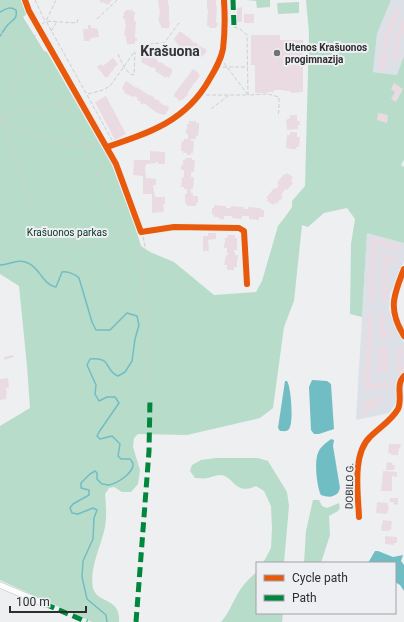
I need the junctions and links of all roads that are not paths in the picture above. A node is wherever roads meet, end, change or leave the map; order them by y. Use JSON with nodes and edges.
{"nodes":[{"id":1,"x":25,"y":0,"type":"edge"},
{"id":2,"x":224,"y":0,"type":"edge"},
{"id":3,"x":105,"y":144,"type":"junction"},
{"id":4,"x":404,"y":268,"type":"edge"},
{"id":5,"x":247,"y":284,"type":"dead end"},
{"id":6,"x":404,"y":336,"type":"edge"},
{"id":7,"x":404,"y":376,"type":"edge"},
{"id":8,"x":359,"y":517,"type":"dead end"},
{"id":9,"x":0,"y":584,"type":"edge"},
{"id":10,"x":44,"y":604,"type":"dead end"}],
"edges":[{"from":1,"to":3,"type":"street"},
{"from":2,"to":3,"type":"street"},
{"from":3,"to":5,"type":"street"},
{"from":4,"to":6,"type":"street"},
{"from":7,"to":8,"type":"street","name":"DOBILO G."},
{"from":9,"to":10,"type":"street"}]}
